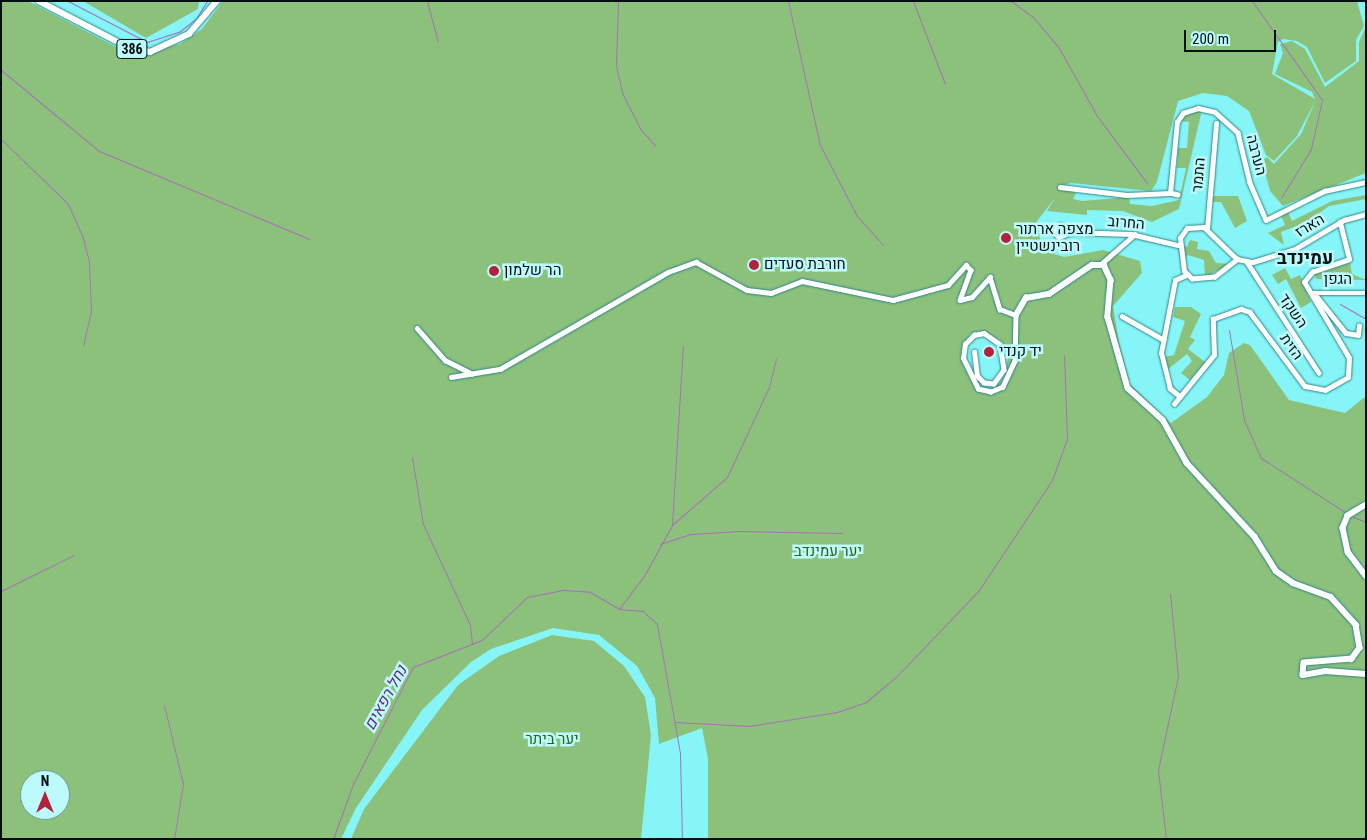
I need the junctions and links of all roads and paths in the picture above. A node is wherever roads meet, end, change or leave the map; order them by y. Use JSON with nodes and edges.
{"nodes":[{"id":1,"x":38,"y":1,"type":"edge"},
{"id":2,"x":218,"y":1,"type":"edge"},
{"id":3,"x":1216,"y":123,"type":"dead end"},
{"id":4,"x":1366,"y":182,"type":"edge"},
{"id":5,"x":1060,"y":187,"type":"dead end"},
{"id":6,"x":1170,"y":193,"type":"junction"},
{"id":7,"x":1178,"y":195,"type":"dead end"},
{"id":8,"x":1366,"y":214,"type":"edge"},
{"id":9,"x":1340,"y":222,"type":"junction"},
{"id":10,"x":1207,"y":229,"type":"junction"},
{"id":11,"x":1070,"y":232,"type":"dead end"},
{"id":12,"x":1135,"y":234,"type":"junction"},
{"id":13,"x":1178,"y":245,"type":"junction"},
{"id":14,"x":1238,"y":259,"type":"junction"},
{"id":15,"x":1247,"y":262,"type":"junction"},
{"id":16,"x":1101,"y":264,"type":"junction"},
{"id":17,"x":1186,"y":275,"type":"junction"},
{"id":18,"x":1312,"y":293,"type":"junction"},
{"id":19,"x":1366,"y":293,"type":"edge"},
{"id":20,"x":1016,"y":315,"type":"junction"},
{"id":21,"x":1122,"y":316,"type":"dead end"},
{"id":22,"x":1359,"y":326,"type":"dead end"},
{"id":23,"x":417,"y":328,"type":"dead end"},
{"id":24,"x":1164,"y":340,"type":"junction"},
{"id":25,"x":974,"y":352,"type":"dead end"},
{"id":26,"x":1320,"y":372,"type":"dead end"},
{"id":27,"x":473,"y":374,"type":"junction"},
{"id":28,"x":451,"y":377,"type":"dead end"},
{"id":29,"x":1180,"y":397,"type":"junction"},
{"id":30,"x":1174,"y":404,"type":"dead end"},
{"id":31,"x":1366,"y":505,"type":"edge"},
{"id":32,"x":1366,"y":576,"type":"edge"},
{"id":33,"x":1366,"y":674,"type":"edge"}],
"edges":[{"from":1,"to":2,"type":"main road","number":"386"},
{"from":3,"to":10,"type":"street","name":"התמר"},
{"from":4,"to":6,"type":"street","name":"הערבה"},
{"from":5,"to":6,"type":"street"},
{"from":6,"to":7,"type":"street"},
{"from":8,"to":9,"type":"street","name":"הארז"},
{"from":9,"to":15,"type":"street","name":"הארז"},
{"from":9,"to":18,"type":"street"},
{"from":10,"to":13,"type":"street"},
{"from":10,"to":14,"type":"street"},
{"from":11,"to":12,"type":"street","name":"החרוב"},
{"from":12,"to":13,"type":"street","name":"החרוב"},
{"from":12,"to":16,"type":"street"},
{"from":13,"to":17,"type":"street"},
{"from":14,"to":15,"type":"street"},
{"from":14,"to":17,"type":"street"},
{"from":15,"to":26,"type":"street","name":"השקד"},
{"from":16,"to":20,"type":"main road"},
{"from":16,"to":33,"type":"main road"},
{"from":17,"to":24,"type":"street"},
{"from":18,"to":19,"type":"street","name":"הגפן"},
{"from":18,"to":22,"type":"street"},
{"from":18,"to":29,"type":"street","name":"הזית"},
{"from":20,"to":25,"type":"street"},
{"from":20,"to":27,"type":"street"},
{"from":21,"to":24,"type":"street"},
{"from":23,"to":27,"type":"street"},
{"from":24,"to":29,"type":"street"},
{"from":27,"to":28,"type":"street"},
{"from":29,"to":30,"type":"street","name":"הזית"},
{"from":31,"to":32,"type":"main road"}]}
